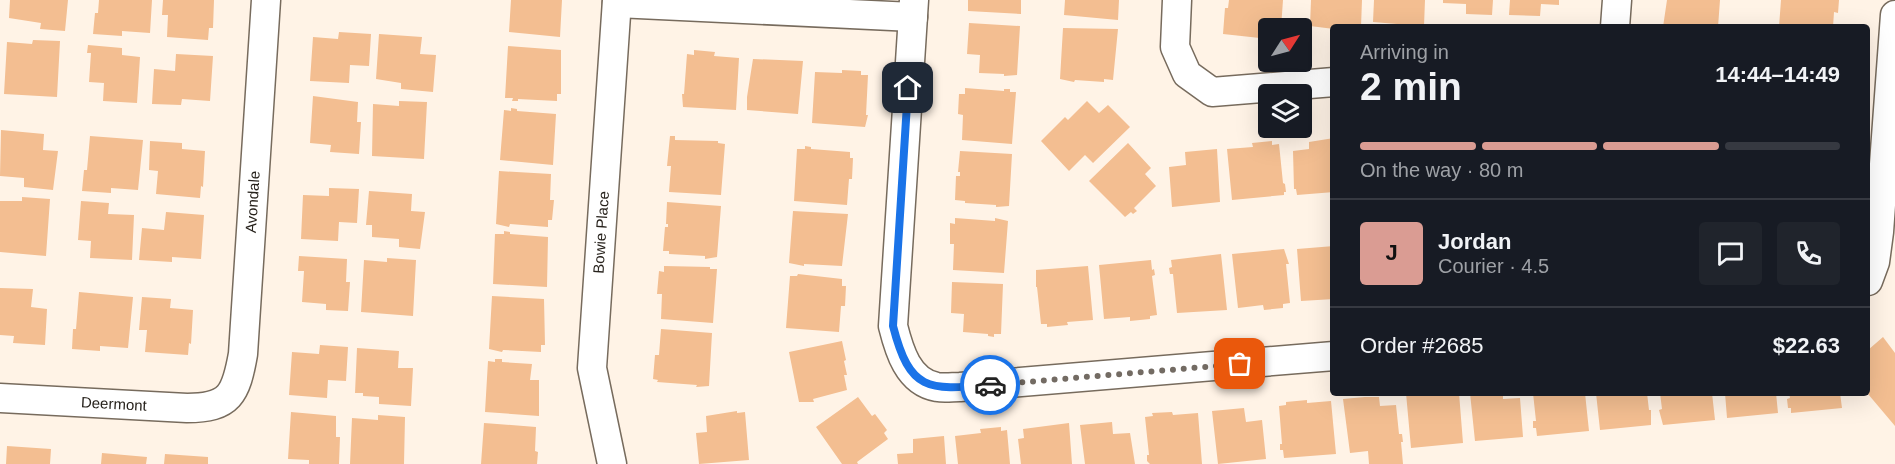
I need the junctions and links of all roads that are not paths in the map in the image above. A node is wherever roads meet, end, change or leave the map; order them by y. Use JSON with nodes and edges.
{"nodes":[{"id":1,"x":266,"y":0,"type":"edge"},
{"id":2,"x":1177,"y":0,"type":"edge"},
{"id":3,"x":1617,"y":0,"type":"edge"},
{"id":4,"x":617,"y":2,"type":"edge"},
{"id":5,"x":913,"y":8,"type":"edge"},
{"id":6,"x":1895,"y":15,"type":"edge"},
{"id":7,"x":1615,"y":24,"type":"edge"},
{"id":8,"x":1330,"y":82,"type":"edge"},
{"id":9,"x":1870,"y":276,"type":"edge"},
{"id":10,"x":1330,"y":356,"type":"edge"},
{"id":11,"x":0,"y":398,"type":"edge"},
{"id":12,"x":225,"y":400,"type":"joint"},
{"id":13,"x":612,"y":464,"type":"edge"}],
"edges":[{"from":1,"to":12,"type":"street","name":"Avondale"},
{"from":2,"to":8,"type":"street"},
{"from":3,"to":7,"type":"street"},
{"from":4,"to":5,"type":"street"},
{"from":4,"to":13,"type":"street","name":"Bowie Place"},
{"from":5,"to":10,"type":"street"},
{"from":6,"to":9,"type":"street"},
{"from":11,"to":12,"type":"street","name":"Deermont"}]}
